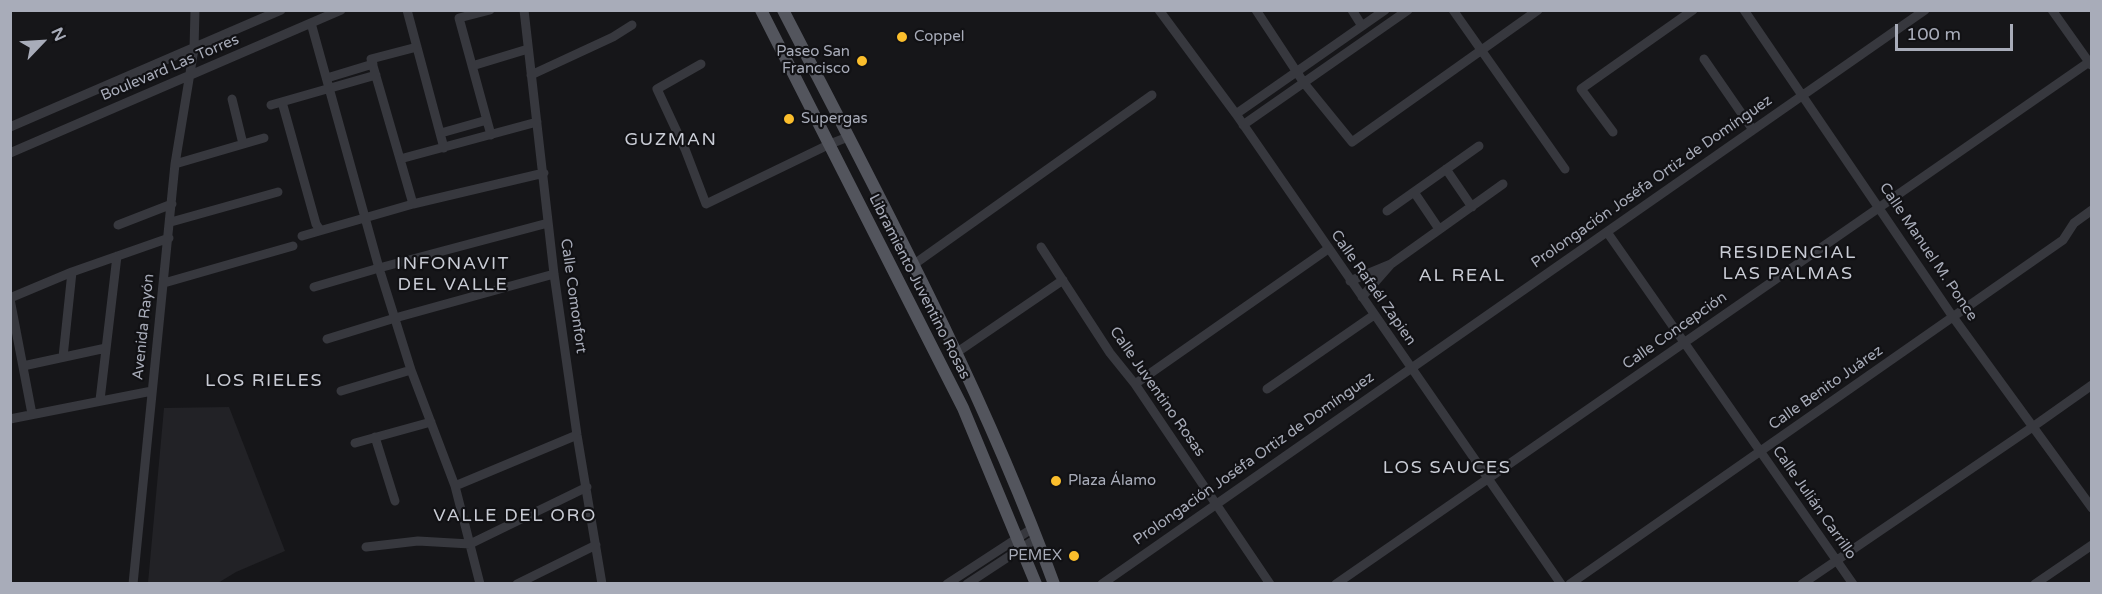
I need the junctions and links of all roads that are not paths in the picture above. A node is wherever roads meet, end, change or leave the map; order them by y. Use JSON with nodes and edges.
{"nodes":[{"id":1,"x":195,"y":10,"type":"edge"},
{"id":2,"x":281,"y":10,"type":"edge"},
{"id":3,"x":341,"y":10,"type":"edge"},
{"id":4,"x":407,"y":10,"type":"edge"},
{"id":5,"x":490,"y":10,"type":"edge"},
{"id":6,"x":524,"y":10,"type":"edge"},
{"id":7,"x":761,"y":10,"type":"edge"},
{"id":8,"x":783,"y":10,"type":"edge"},
{"id":9,"x":1159,"y":10,"type":"edge"},
{"id":10,"x":1256,"y":10,"type":"edge"},
{"id":11,"x":1352,"y":10,"type":"edge"},
{"id":12,"x":1385,"y":10,"type":"edge"},
{"id":13,"x":1408,"y":10,"type":"edge"},
{"id":14,"x":1454,"y":10,"type":"edge"},
{"id":15,"x":1538,"y":10,"type":"edge"},
{"id":16,"x":1693,"y":10,"type":"edge"},
{"id":17,"x":1744,"y":10,"type":"edge"},
{"id":18,"x":1907,"y":10,"type":"edge"},
{"id":19,"x":1925,"y":10,"type":"edge"},
{"id":20,"x":2052,"y":10,"type":"edge"},
{"id":21,"x":1912,"y":19,"type":"junction"},
{"id":22,"x":311,"y":23,"type":"junction"},
{"id":23,"x":632,"y":25,"type":"dead end"},
{"id":24,"x":1362,"y":26,"type":"junction"},
{"id":25,"x":417,"y":47,"type":"junction"},
{"id":26,"x":194,"y":49,"type":"junction"},
{"id":27,"x":528,"y":49,"type":"junction"},
{"id":28,"x":1480,"y":50,"type":"junction"},
{"id":29,"x":1704,"y":59,"type":"dead end"},
{"id":30,"x":372,"y":62,"type":"junction"},
{"id":31,"x":2091,"y":62,"type":"edge"},
{"id":32,"x":700,"y":64,"type":"dead end"},
{"id":33,"x":472,"y":66,"type":"junction"},
{"id":34,"x":1296,"y":72,"type":"junction"},
{"id":35,"x":190,"y":75,"type":"junction"},
{"id":36,"x":376,"y":75,"type":"junction"},
{"id":37,"x":531,"y":75,"type":"junction"},
{"id":38,"x":328,"y":83,"type":"junction"},
{"id":39,"x":1304,"y":83,"type":"junction"},
{"id":40,"x":1152,"y":95,"type":"dead end"},
{"id":41,"x":1802,"y":96,"type":"junction"},
{"id":42,"x":231,"y":99,"type":"dead end"},
{"id":43,"x":282,"y":102,"type":"junction"},
{"id":44,"x":271,"y":105,"type":"dead end"},
{"id":45,"x":1236,"y":114,"type":"junction"},
{"id":46,"x":487,"y":120,"type":"junction"},
{"id":47,"x":537,"y":122,"type":"junction"},
{"id":48,"x":1243,"y":125,"type":"junction"},
{"id":49,"x":10,"y":127,"type":"edge"},
{"id":50,"x":1753,"y":130,"type":"junction"},
{"id":51,"x":1613,"y":132,"type":"dead end"},
{"id":52,"x":441,"y":133,"type":"junction"},
{"id":53,"x":491,"y":135,"type":"junction"},
{"id":54,"x":848,"y":137,"type":"junction"},
{"id":55,"x":264,"y":138,"type":"dead end"},
{"id":56,"x":243,"y":144,"type":"junction"},
{"id":57,"x":830,"y":144,"type":"junction"},
{"id":58,"x":1479,"y":146,"type":"dead end"},
{"id":59,"x":444,"y":148,"type":"junction"},
{"id":60,"x":10,"y":153,"type":"edge"},
{"id":61,"x":400,"y":159,"type":"junction"},
{"id":62,"x":175,"y":164,"type":"junction"},
{"id":63,"x":1446,"y":169,"type":"junction"},
{"id":64,"x":1565,"y":169,"type":"dead end"},
{"id":65,"x":544,"y":173,"type":"junction"},
{"id":66,"x":1503,"y":184,"type":"dead end"},
{"id":67,"x":278,"y":192,"type":"dead end"},
{"id":68,"x":1414,"y":192,"type":"junction"},
{"id":69,"x":172,"y":204,"type":"junction"},
{"id":70,"x":413,"y":204,"type":"junction"},
{"id":71,"x":1472,"y":207,"type":"junction"},
{"id":72,"x":1879,"y":207,"type":"junction"},
{"id":73,"x":2091,"y":210,"type":"edge"},
{"id":74,"x":1387,"y":211,"type":"dead end"},
{"id":75,"x":364,"y":219,"type":"junction"},
{"id":76,"x":171,"y":222,"type":"junction"},
{"id":77,"x":548,"y":224,"type":"junction"},
{"id":78,"x":118,"y":225,"type":"dead end"},
{"id":79,"x":320,"y":230,"type":"junction"},
{"id":80,"x":1439,"y":230,"type":"junction"},
{"id":81,"x":1606,"y":232,"type":"junction"},
{"id":82,"x":302,"y":236,"type":"dead end"},
{"id":83,"x":169,"y":238,"type":"junction"},
{"id":84,"x":292,"y":246,"type":"dead end"},
{"id":85,"x":1041,"y":247,"type":"dead end"},
{"id":86,"x":1329,"y":249,"type":"junction"},
{"id":87,"x":117,"y":256,"type":"junction"},
{"id":88,"x":1391,"y":264,"type":"junction"},
{"id":89,"x":914,"y":266,"type":"junction"},
{"id":90,"x":379,"y":268,"type":"junction"},
{"id":91,"x":72,"y":272,"type":"junction"},
{"id":92,"x":554,"y":274,"type":"junction"},
{"id":93,"x":1063,"y":280,"type":"junction"},
{"id":94,"x":1350,"y":281,"type":"junction"},
{"id":95,"x":164,"y":283,"type":"junction"},
{"id":96,"x":314,"y":287,"type":"dead end"},
{"id":97,"x":1362,"y":297,"type":"junction"},
{"id":98,"x":10,"y":299,"type":"edge"},
{"id":99,"x":1374,"y":315,"type":"junction"},
{"id":100,"x":1953,"y":317,"type":"junction"},
{"id":101,"x":395,"y":318,"type":"junction"},
{"id":102,"x":327,"y":339,"type":"dead end"},
{"id":103,"x":1686,"y":343,"type":"junction"},
{"id":104,"x":106,"y":348,"type":"junction"},
{"id":105,"x":956,"y":353,"type":"junction"},
{"id":106,"x":63,"y":357,"type":"junction"},
{"id":107,"x":23,"y":366,"type":"junction"},
{"id":108,"x":1411,"y":368,"type":"junction"},
{"id":109,"x":411,"y":370,"type":"junction"},
{"id":110,"x":1135,"y":384,"type":"junction"},
{"id":111,"x":2091,"y":385,"type":"edge"},
{"id":112,"x":1267,"y":389,"type":"dead end"},
{"id":113,"x":152,"y":391,"type":"junction"},
{"id":114,"x":341,"y":391,"type":"dead end"},
{"id":115,"x":100,"y":400,"type":"junction"},
{"id":116,"x":978,"y":400,"type":"junction"},
{"id":117,"x":963,"y":408,"type":"junction"},
{"id":118,"x":32,"y":414,"type":"junction"},
{"id":119,"x":10,"y":418,"type":"edge"},
{"id":120,"x":431,"y":422,"type":"junction"},
{"id":121,"x":2034,"y":426,"type":"junction"},
{"id":122,"x":577,"y":435,"type":"junction"},
{"id":123,"x":375,"y":437,"type":"junction"},
{"id":124,"x":355,"y":442,"type":"dead end"},
{"id":125,"x":1760,"y":452,"type":"junction"},
{"id":126,"x":1486,"y":478,"type":"junction"},
{"id":127,"x":455,"y":486,"type":"junction"},
{"id":128,"x":587,"y":487,"type":"junction"},
{"id":129,"x":395,"y":501,"type":"dead end"},
{"id":130,"x":1217,"y":503,"type":"junction"},
{"id":131,"x":2091,"y":508,"type":"edge"},
{"id":132,"x":1035,"y":533,"type":"junction"},
{"id":133,"x":1019,"y":543,"type":"junction"},
{"id":134,"x":470,"y":544,"type":"junction"},
{"id":135,"x":596,"y":545,"type":"junction"},
{"id":136,"x":2091,"y":545,"type":"edge"},
{"id":137,"x":366,"y":547,"type":"dead end"},
{"id":138,"x":1836,"y":560,"type":"junction"},
{"id":139,"x":133,"y":584,"type":"edge"},
{"id":140,"x":480,"y":584,"type":"edge"},
{"id":141,"x":517,"y":584,"type":"edge"},
{"id":142,"x":602,"y":584,"type":"edge"},
{"id":143,"x":947,"y":584,"type":"edge"},
{"id":144,"x":967,"y":584,"type":"edge"},
{"id":145,"x":1036,"y":584,"type":"edge"},
{"id":146,"x":1054,"y":584,"type":"edge"},
{"id":147,"x":1102,"y":584,"type":"edge"},
{"id":148,"x":1270,"y":584,"type":"edge"},
{"id":149,"x":1336,"y":584,"type":"edge"},
{"id":150,"x":1561,"y":584,"type":"edge"},
{"id":151,"x":1570,"y":584,"type":"edge"},
{"id":152,"x":1802,"y":584,"type":"edge"},
{"id":153,"x":1853,"y":584,"type":"edge"},
{"id":154,"x":2035,"y":584,"type":"edge"}],
"edges":[{"from":1,"to":26,"type":"street","name":"Avenida Rayón"},
{"from":2,"to":26,"type":"street","name":"Boulevard Las Torres"},
{"from":3,"to":22,"type":"street","name":"Boulevard Las Torres"},
{"from":4,"to":25,"type":"street"},
{"from":5,"to":33,"type":"street"},
{"from":6,"to":27,"type":"street","name":"Calle Comonfort"},
{"from":7,"to":57,"type":"main road","name":"Libramiento Juventino Rosas"},
{"from":8,"to":54,"type":"main road","name":"Libramiento Juventino Rosas"},
{"from":9,"to":45,"type":"street","name":"Calle Rafaél Zapien"},
{"from":10,"to":34,"type":"street"},
{"from":11,"to":24,"type":"street"},
{"from":12,"to":24,"type":"street"},
{"from":13,"to":39,"type":"street"},
{"from":14,"to":28,"type":"street"},
{"from":15,"to":28,"type":"street"},
{"from":16,"to":51,"type":"street"},
{"from":17,"to":41,"type":"street","name":"Calle Manuel M. Ponce"},
{"from":18,"to":21,"type":"street"},
{"from":19,"to":21,"type":"street","name":"Prolongación Joséfa Ortiz de Domínguez"},
{"from":20,"to":31,"type":"street"},
{"from":21,"to":41,"type":"street","name":"Prolongación Joséfa Ortiz de Domínguez"},
{"from":22,"to":35,"type":"street","name":"Boulevard Las Torres"},
{"from":22,"to":38,"type":"street"},
{"from":23,"to":37,"type":"street"},
{"from":24,"to":34,"type":"street"},
{"from":25,"to":30,"type":"street"},
{"from":25,"to":52,"type":"street"},
{"from":26,"to":35,"type":"street","name":"Avenida Rayón"},
{"from":26,"to":49,"type":"street","name":"Boulevard Las Torres"},
{"from":27,"to":33,"type":"street"},
{"from":27,"to":37,"type":"street","name":"Calle Comonfort"},
{"from":28,"to":39,"type":"street"},
{"from":28,"to":64,"type":"street"},
{"from":29,"to":50,"type":"street"},
{"from":30,"to":36,"type":"street"},
{"from":30,"to":38,"type":"street"},
{"from":31,"to":72,"type":"street","name":"Calle Concepción"},
{"from":32,"to":57,"type":"street"},
{"from":33,"to":46,"type":"street"},
{"from":34,"to":39,"type":"street"},
{"from":34,"to":45,"type":"street"},
{"from":35,"to":60,"type":"street","name":"Boulevard Las Torres"},
{"from":35,"to":62,"type":"street","name":"Avenida Rayón"},
{"from":36,"to":38,"type":"street"},
{"from":36,"to":61,"type":"street"},
{"from":37,"to":47,"type":"street","name":"Calle Comonfort"},
{"from":38,"to":43,"type":"street"},
{"from":38,"to":75,"type":"street"},
{"from":39,"to":48,"type":"street"},
{"from":40,"to":89,"type":"street"},
{"from":41,"to":50,"type":"street","name":"Prolongación Joséfa Ortiz de Domínguez"},
{"from":41,"to":72,"type":"street","name":"Calle Manuel M. Ponce"},
{"from":42,"to":56,"type":"street"},
{"from":43,"to":44,"type":"street"},
{"from":43,"to":79,"type":"street"},
{"from":45,"to":48,"type":"street","name":"Calle Rafaél Zapien"},
{"from":46,"to":52,"type":"street"},
{"from":46,"to":53,"type":"street"},
{"from":47,"to":53,"type":"street"},
{"from":47,"to":65,"type":"street","name":"Calle Comonfort"},
{"from":48,"to":86,"type":"street","name":"Calle Rafaél Zapien"},
{"from":50,"to":81,"type":"street","name":"Prolongación Joséfa Ortiz de Domínguez"},
{"from":52,"to":59,"type":"street"},
{"from":53,"to":59,"type":"street"},
{"from":54,"to":57,"type":"street"},
{"from":54,"to":89,"type":"main road","name":"Libramiento Juventino Rosas"},
{"from":55,"to":56,"type":"street"},
{"from":56,"to":62,"type":"street"},
{"from":57,"to":117,"type":"main road","name":"Libramiento Juventino Rosas"},
{"from":58,"to":63,"type":"street"},
{"from":59,"to":61,"type":"street"},
{"from":61,"to":70,"type":"street"},
{"from":62,"to":69,"type":"street","name":"Avenida Rayón"},
{"from":63,"to":68,"type":"street"},
{"from":63,"to":71,"type":"street"},
{"from":65,"to":70,"type":"street"},
{"from":65,"to":77,"type":"street","name":"Calle Comonfort"},
{"from":66,"to":71,"type":"street"},
{"from":67,"to":76,"type":"street"},
{"from":68,"to":74,"type":"street"},
{"from":68,"to":80,"type":"street"},
{"from":69,"to":76,"type":"street","name":"Avenida Rayón"},
{"from":69,"to":78,"type":"street"},
{"from":70,"to":75,"type":"street"},
{"from":71,"to":80,"type":"street"},
{"from":72,"to":100,"type":"street","name":"Calle Manuel M. Ponce"},
{"from":72,"to":103,"type":"street","name":"Calle Concepción"},
{"from":73,"to":100,"type":"street","name":"Calle Benito Juárez"},
{"from":75,"to":79,"type":"street"},
{"from":75,"to":90,"type":"street"},
{"from":76,"to":83,"type":"street","name":"Avenida Rayón"},
{"from":77,"to":90,"type":"street"},
{"from":77,"to":92,"type":"street","name":"Calle Comonfort"},
{"from":79,"to":82,"type":"street"},
{"from":80,"to":88,"type":"street"},
{"from":81,"to":103,"type":"street","name":"Calle Julián Carrillo"},
{"from":81,"to":108,"type":"street","name":"Prolongación Joséfa Ortiz de Domínguez"},
{"from":83,"to":87,"type":"street"},
{"from":83,"to":95,"type":"street","name":"Avenida Rayón"},
{"from":84,"to":95,"type":"street"},
{"from":85,"to":93,"type":"street","name":"Calle Juventino Rosas"},
{"from":86,"to":94,"type":"street","name":"Calle Rafaél Zapien"},
{"from":86,"to":110,"type":"street"},
{"from":87,"to":91,"type":"street"},
{"from":87,"to":104,"type":"street"},
{"from":88,"to":94,"type":"street"},
{"from":88,"to":97,"type":"street"},
{"from":89,"to":105,"type":"main road","name":"Libramiento Juventino Rosas"},
{"from":90,"to":96,"type":"street"},
{"from":90,"to":101,"type":"street"},
{"from":91,"to":98,"type":"street"},
{"from":91,"to":106,"type":"street"},
{"from":92,"to":101,"type":"street"},
{"from":92,"to":122,"type":"street","name":"Calle Comonfort"},
{"from":93,"to":105,"type":"street"},
{"from":93,"to":110,"type":"street","name":"Calle Juventino Rosas"},
{"from":94,"to":97,"type":"street","name":"Calle Rafaél Zapien"},
{"from":95,"to":113,"type":"street","name":"Avenida Rayón"},
{"from":97,"to":99,"type":"street","name":"Calle Rafaél Zapien"},
{"from":98,"to":107,"type":"street"},
{"from":99,"to":108,"type":"street","name":"Calle Rafaél Zapien"},
{"from":99,"to":112,"type":"street"},
{"from":100,"to":121,"type":"street","name":"Calle Manuel M. Ponce"},
{"from":100,"to":125,"type":"street","name":"Calle Benito Juárez"},
{"from":101,"to":102,"type":"street"},
{"from":101,"to":109,"type":"street"},
{"from":103,"to":125,"type":"street","name":"Calle Julián Carrillo"},
{"from":103,"to":126,"type":"street","name":"Calle Concepción"},
{"from":104,"to":106,"type":"street"},
{"from":104,"to":115,"type":"street"},
{"from":105,"to":116,"type":"main road","name":"Libramiento Juventino Rosas"},
{"from":106,"to":107,"type":"street"},
{"from":107,"to":118,"type":"street"},
{"from":108,"to":126,"type":"street","name":"Calle Rafaél Zapien"},
{"from":108,"to":130,"type":"street","name":"Prolongación Joséfa Ortiz de Domínguez"},
{"from":109,"to":114,"type":"street"},
{"from":109,"to":120,"type":"street"},
{"from":110,"to":130,"type":"street","name":"Calle Juventino Rosas"},
{"from":111,"to":121,"type":"street"},
{"from":113,"to":115,"type":"street"},
{"from":113,"to":139,"type":"street","name":"Avenida Rayón"},
{"from":115,"to":118,"type":"street"},
{"from":116,"to":117,"type":"main road"},
{"from":116,"to":132,"type":"main road","name":"Libramiento Juventino Rosas"},
{"from":117,"to":133,"type":"main road","name":"Libramiento Juventino Rosas"},
{"from":118,"to":119,"type":"street"},
{"from":120,"to":123,"type":"street"},
{"from":120,"to":127,"type":"street"},
{"from":121,"to":131,"type":"street","name":"Calle Manuel M. Ponce"},
{"from":121,"to":138,"type":"street"},
{"from":122,"to":127,"type":"street"},
{"from":122,"to":128,"type":"street","name":"Calle Comonfort"},
{"from":123,"to":124,"type":"street"},
{"from":123,"to":129,"type":"street"},
{"from":125,"to":138,"type":"street","name":"Calle Julián Carrillo"},
{"from":125,"to":151,"type":"street","name":"Calle Benito Juárez"},
{"from":126,"to":149,"type":"street","name":"Calle Concepción"},
{"from":126,"to":150,"type":"street","name":"Calle Rafaél Zapien"},
{"from":127,"to":134,"type":"street"},
{"from":128,"to":134,"type":"street"},
{"from":128,"to":135,"type":"street","name":"Calle Comonfort"},
{"from":130,"to":147,"type":"street","name":"Prolongación Joséfa Ortiz de Domínguez"},
{"from":130,"to":148,"type":"street","name":"Calle Juventino Rosas"},
{"from":132,"to":133,"type":"street"},
{"from":132,"to":146,"type":"main road","name":"Libramiento Juventino Rosas"},
{"from":133,"to":143,"type":"street"},
{"from":133,"to":144,"type":"street"},
{"from":133,"to":145,"type":"main road","name":"Libramiento Juventino Rosas"},
{"from":134,"to":137,"type":"street"},
{"from":134,"to":140,"type":"street"},
{"from":135,"to":141,"type":"street"},
{"from":135,"to":142,"type":"street","name":"Calle Comonfort"},
{"from":136,"to":154,"type":"street"},
{"from":138,"to":152,"type":"street"},
{"from":138,"to":153,"type":"street","name":"Calle Julián Carrillo"}]}
